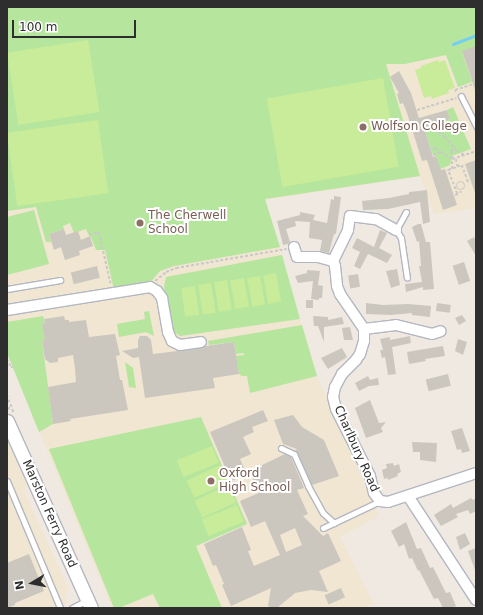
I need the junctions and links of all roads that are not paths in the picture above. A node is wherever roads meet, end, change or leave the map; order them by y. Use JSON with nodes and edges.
{"nodes":[{"id":1,"x":462,"y":96,"type":"road end"},
{"id":2,"x":476,"y":126,"type":"edge"},
{"id":3,"x":406,"y":212,"type":"dead end"},
{"id":4,"x":396,"y":230,"type":"junction"},
{"id":5,"x":294,"y":247,"type":"dead end"},
{"id":6,"x":333,"y":261,"type":"junction"},
{"id":7,"x":407,"y":278,"type":"dead end"},
{"id":8,"x":60,"y":280,"type":"dead end"},
{"id":9,"x":7,"y":289,"type":"edge"},
{"id":10,"x":7,"y":310,"type":"edge"},
{"id":11,"x":364,"y":329,"type":"junction"},
{"id":12,"x":441,"y":331,"type":"dead end"},
{"id":13,"x":201,"y":342,"type":"dead end"},
{"id":14,"x":11,"y":419,"type":"edge"},
{"id":15,"x":281,"y":448,"type":"dead end"},
{"id":16,"x":476,"y":473,"type":"edge"},
{"id":17,"x":7,"y":481,"type":"edge"},
{"id":18,"x":408,"y":496,"type":"junction"},
{"id":19,"x":380,"y":501,"type":"junction"},
{"id":20,"x":334,"y":523,"type":"junction"},
{"id":21,"x":323,"y":528,"type":"dead end"},
{"id":22,"x":476,"y":600,"type":"edge"},
{"id":23,"x":90,"y":604,"type":"edge"},
{"id":24,"x":60,"y":608,"type":"edge"},
{"id":25,"x":72,"y":608,"type":"edge"}],
"edges":[{"from":1,"to":2,"type":"lane"},
{"from":3,"to":4,"type":"lane"},
{"from":4,"to":6,"type":"street"},
{"from":4,"to":7,"type":"lane"},
{"from":5,"to":6,"type":"street"},
{"from":6,"to":11,"type":"street"},
{"from":8,"to":9,"type":"lane"},
{"from":10,"to":13,"type":"street"},
{"from":11,"to":12,"type":"street"},
{"from":11,"to":19,"type":"street","name":"Charlbury Road"},
{"from":14,"to":23,"type":"main road","name":"Marston Ferry Road"},
{"from":15,"to":20,"type":"lane"},
{"from":16,"to":18,"type":"street","name":"Charlbury Road"},
{"from":17,"to":24,"type":"lane"},
{"from":18,"to":19,"type":"street","name":"Charlbury Road"},
{"from":18,"to":22,"type":"street"},
{"from":19,"to":20,"type":"lane"},
{"from":20,"to":21,"type":"lane"},
{"from":23,"to":25,"type":"lane"}]}
